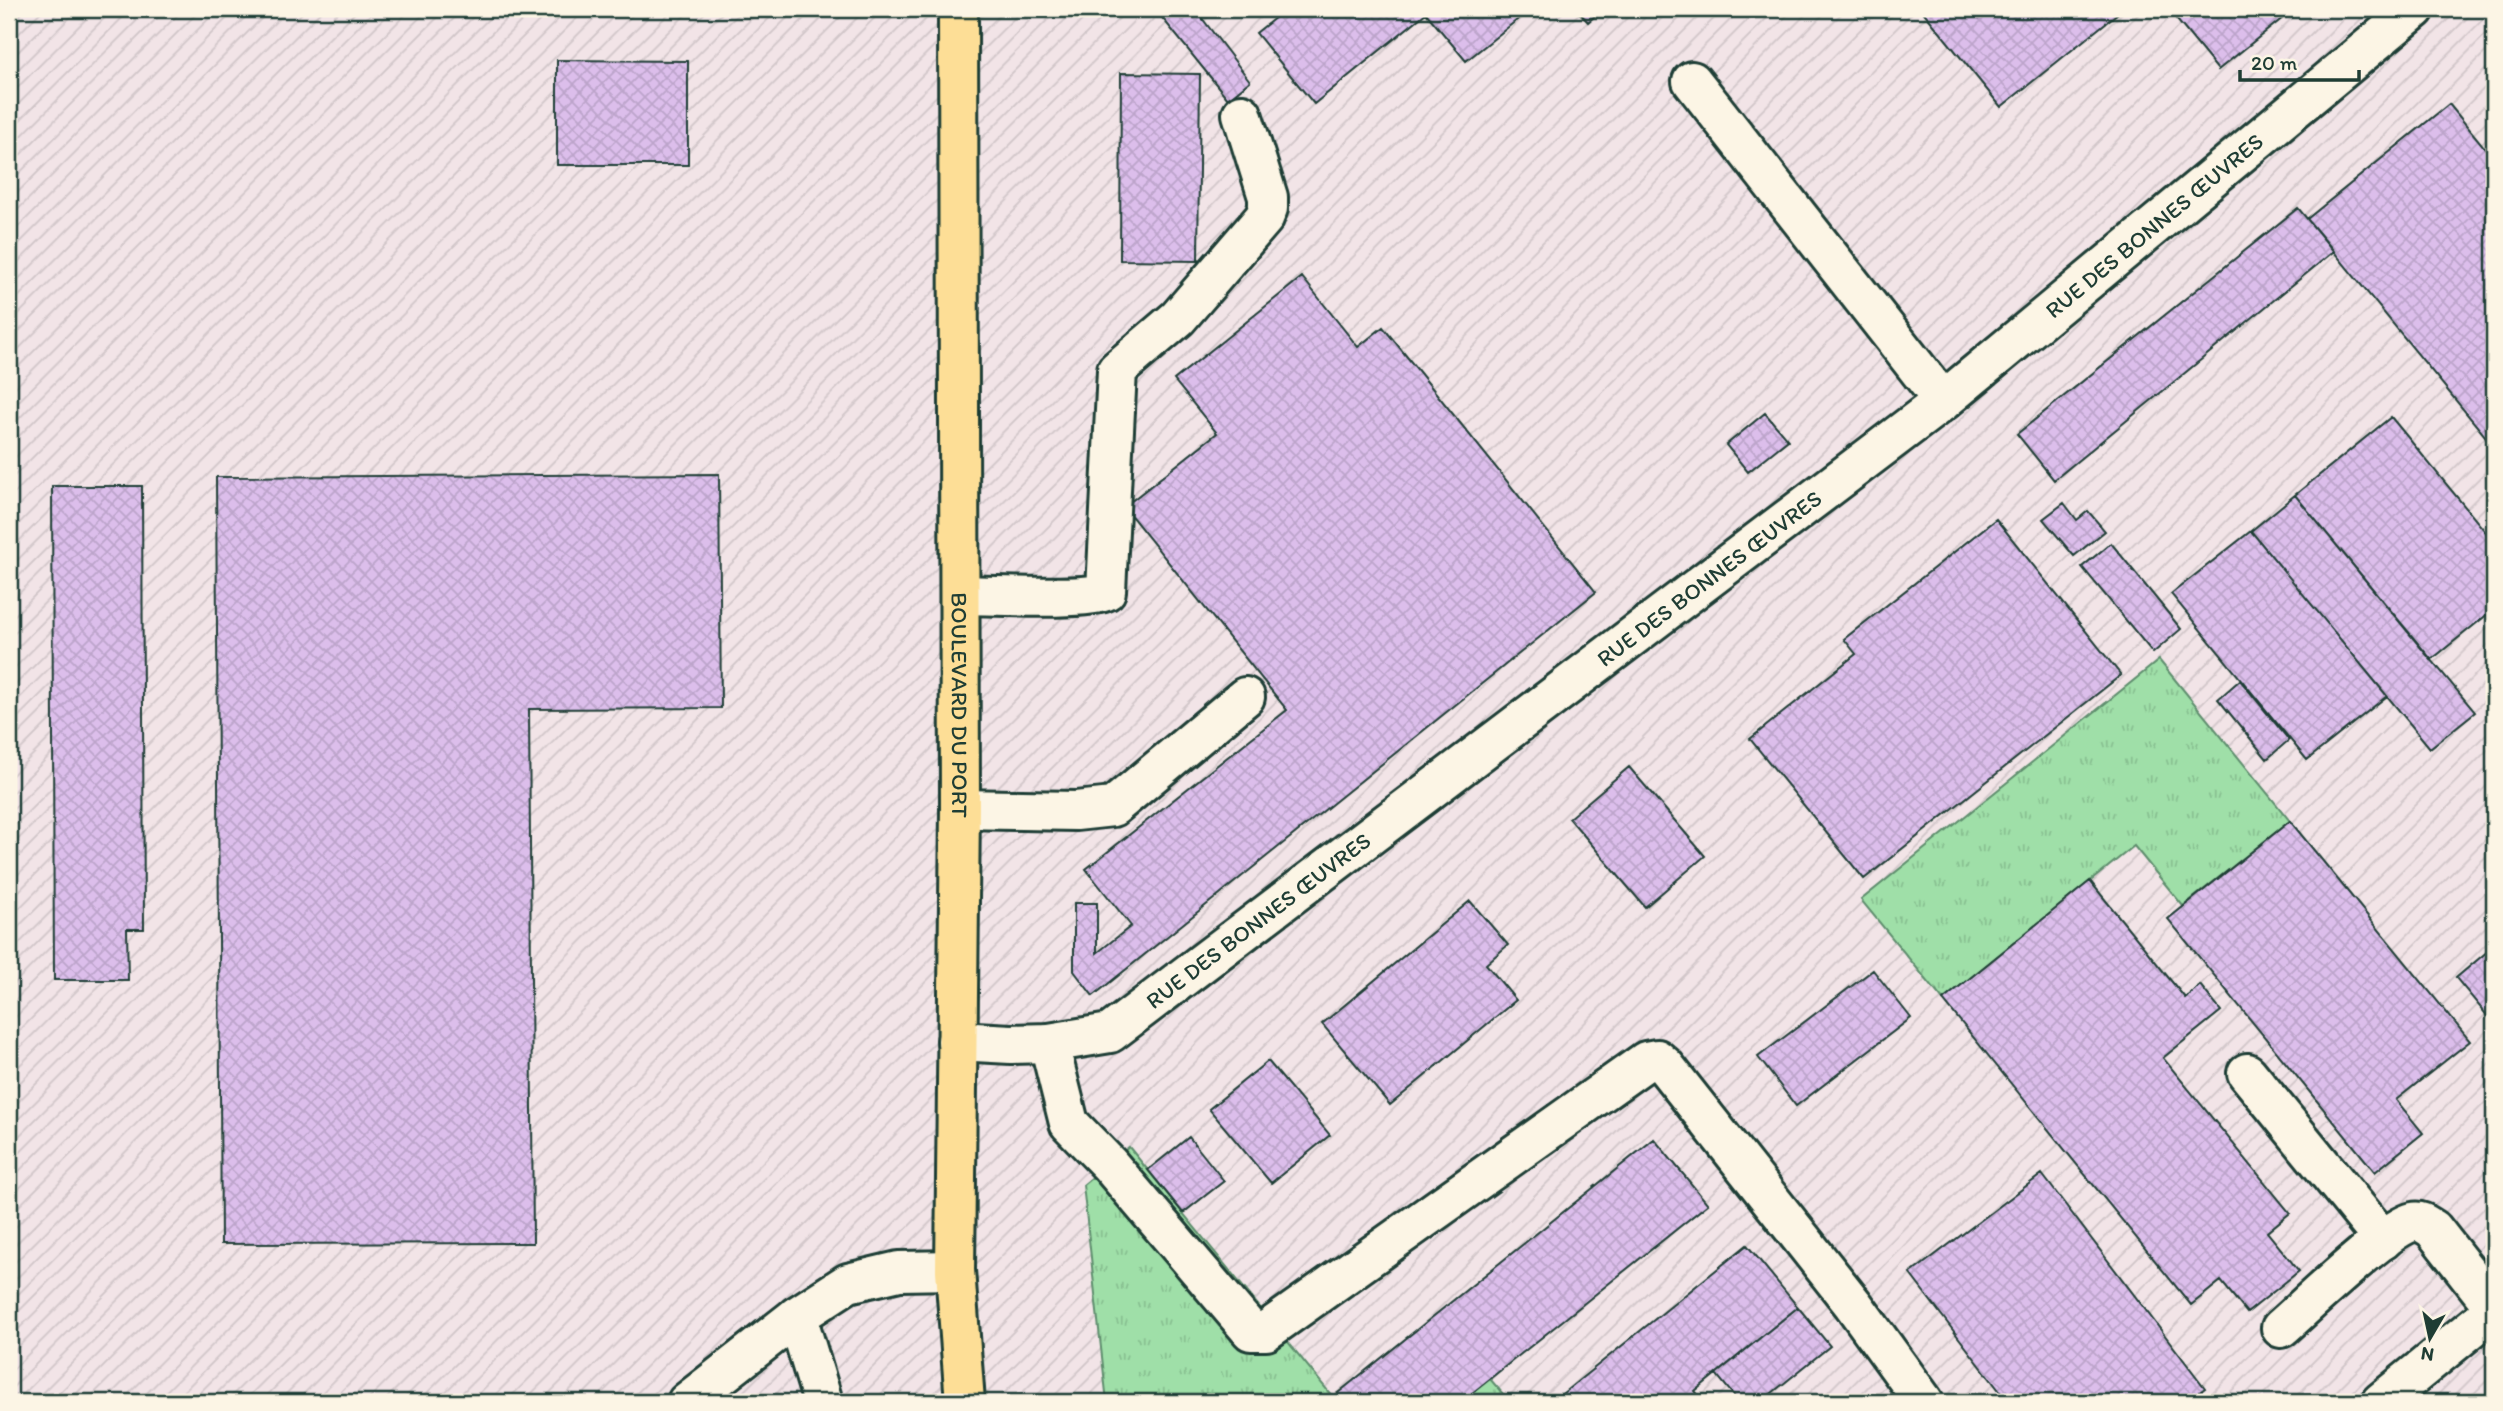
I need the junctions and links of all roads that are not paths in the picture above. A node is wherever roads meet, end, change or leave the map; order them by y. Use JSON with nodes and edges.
{"nodes":[{"id":1,"x":958,"y":9,"type":"edge"},
{"id":2,"x":2415,"y":9,"type":"edge"},
{"id":3,"x":1692,"y":81,"type":"dead end"},
{"id":4,"x":1242,"y":114,"type":"dead end"},
{"id":5,"x":1943,"y":401,"type":"junction"},
{"id":6,"x":960,"y":595,"type":"junction"},
{"id":7,"x":1245,"y":697,"type":"dead end"},
{"id":8,"x":960,"y":809,"type":"junction"},
{"id":9,"x":957,"y":1041,"type":"junction"},
{"id":10,"x":1049,"y":1043,"type":"junction"},
{"id":11,"x":2247,"y":1073,"type":"dead end"},
{"id":12,"x":2383,"y":1240,"type":"junction"},
{"id":13,"x":955,"y":1270,"type":"junction"},
{"id":14,"x":2494,"y":1308,"type":"edge"},
{"id":15,"x":797,"y":1316,"type":"junction"},
{"id":16,"x":2281,"y":1328,"type":"dead end"},
{"id":17,"x":687,"y":1402,"type":"edge"},
{"id":18,"x":823,"y":1402,"type":"edge"},
{"id":19,"x":965,"y":1402,"type":"edge"},
{"id":20,"x":1924,"y":1402,"type":"edge"},
{"id":21,"x":2381,"y":1402,"type":"edge"}],
"edges":[{"from":1,"to":6,"type":"main road","name":"BOULEVARD DU PORT"},
{"from":2,"to":5,"type":"street","name":"RUE DES BONNES ŒUVRES"},
{"from":3,"to":5,"type":"street"},
{"from":4,"to":6,"type":"street"},
{"from":5,"to":10,"type":"street","name":"RUE DES BONNES ŒUVRES"},
{"from":6,"to":8,"type":"main road","name":"BOULEVARD DU PORT"},
{"from":7,"to":8,"type":"street"},
{"from":8,"to":9,"type":"main road","name":"BOULEVARD DU PORT"},
{"from":9,"to":10,"type":"street","name":"RUE DES BONNES ŒUVRES"},
{"from":9,"to":13,"type":"main road","name":"BOULEVARD DU PORT"},
{"from":10,"to":20,"type":"street"},
{"from":11,"to":12,"type":"street"},
{"from":12,"to":14,"type":"street"},
{"from":12,"to":16,"type":"street"},
{"from":13,"to":15,"type":"street"},
{"from":13,"to":19,"type":"main road","name":"BOULEVARD DU PORT"},
{"from":14,"to":21,"type":"street"},
{"from":15,"to":17,"type":"street"},
{"from":15,"to":18,"type":"street"}]}
